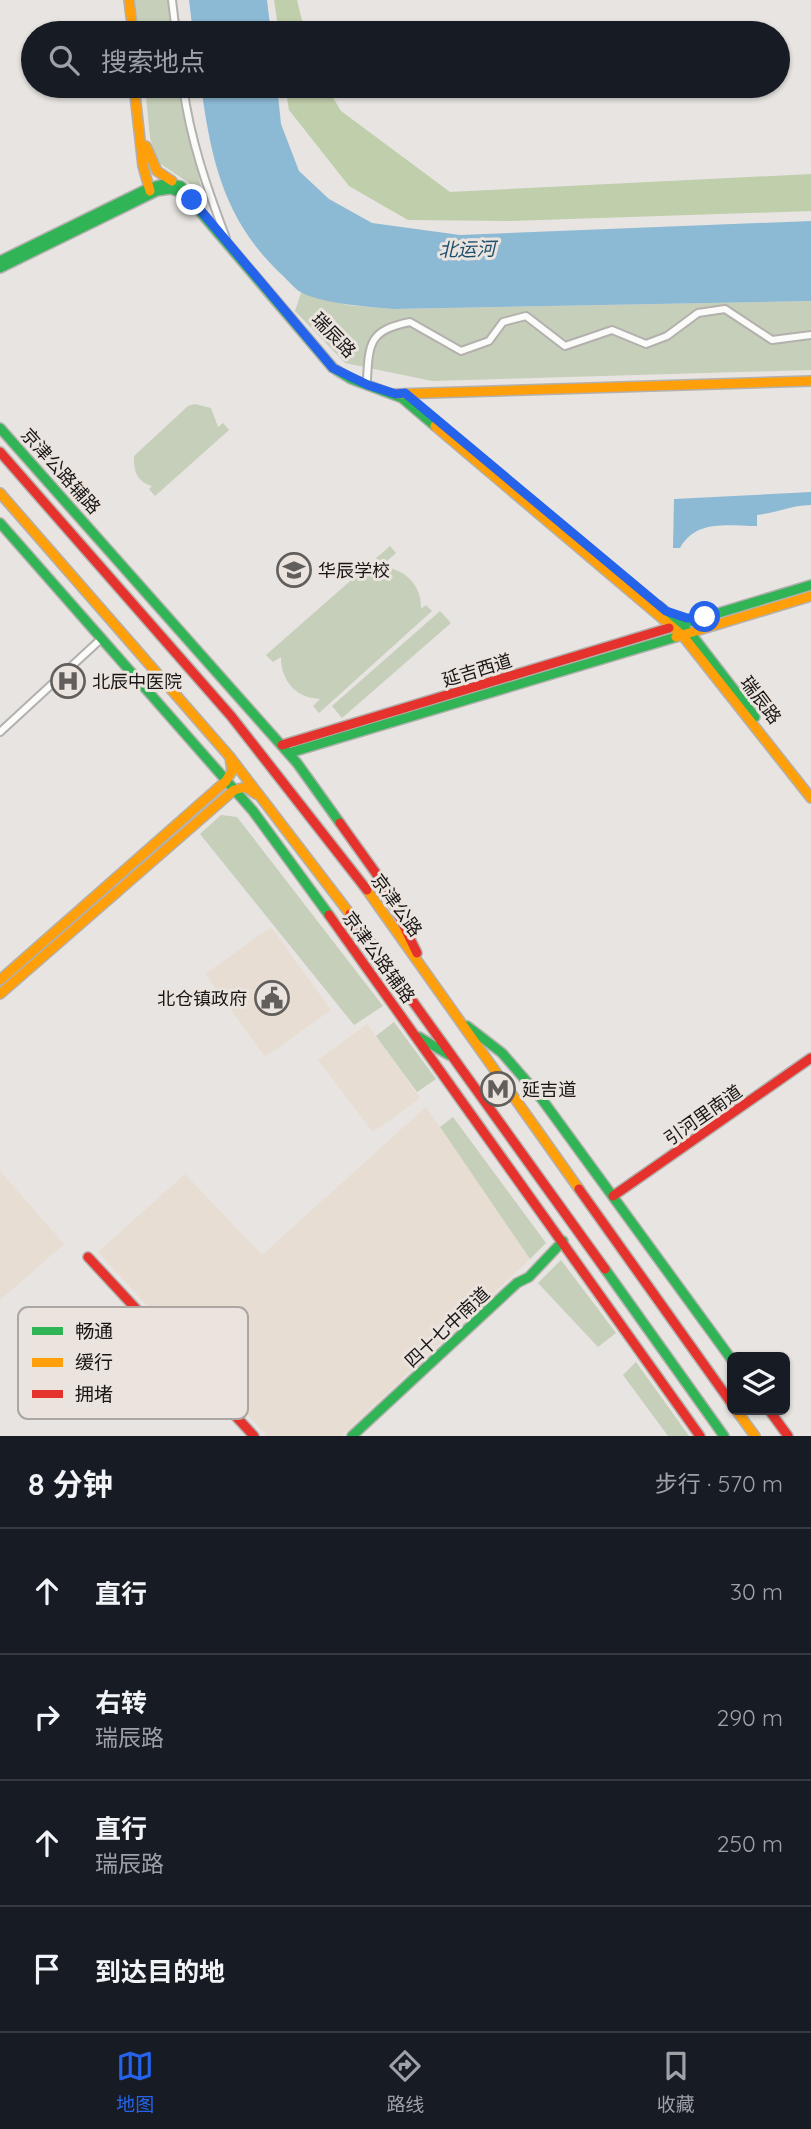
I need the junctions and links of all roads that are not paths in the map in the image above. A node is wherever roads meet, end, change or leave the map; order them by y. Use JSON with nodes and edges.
{"nodes":[{"id":1,"x":127,"y":0,"type":"edge"},
{"id":2,"x":172,"y":0,"type":"edge"},
{"id":3,"x":130,"y":21,"type":"edge"},
{"id":4,"x":175,"y":21,"type":"edge"},
{"id":5,"x":138,"y":98,"type":"edge"},
{"id":6,"x":139,"y":98,"type":"edge"},
{"id":7,"x":185,"y":98,"type":"edge"},
{"id":8,"x":146,"y":146,"type":"junction"},
{"id":9,"x":154,"y":186,"type":"junction"},
{"id":10,"x":176,"y":187,"type":"junction"},
{"id":11,"x":224,"y":233,"type":"junction"},
{"id":12,"x":228,"y":246,"type":"junction"},
{"id":13,"x":0,"y":261,"type":"edge"},
{"id":14,"x":0,"y":268,"type":"edge"},
{"id":15,"x":811,"y":335,"type":"edge"},
{"id":16,"x":367,"y":379,"type":"junction"},
{"id":17,"x":811,"y":381,"type":"edge"},
{"id":18,"x":400,"y":393,"type":"junction"},
{"id":19,"x":0,"y":428,"type":"edge"},
{"id":20,"x":2,"y":453,"type":"edge"},
{"id":21,"x":0,"y":494,"type":"edge"},
{"id":22,"x":0,"y":523,"type":"edge"},
{"id":23,"x":811,"y":585,"type":"edge"},
{"id":24,"x":811,"y":596,"type":"edge"},
{"id":25,"x":663,"y":613,"type":"junction"},
{"id":26,"x":705,"y":617,"type":"junction"},
{"id":27,"x":678,"y":626,"type":"junction"},
{"id":28,"x":708,"y":628,"type":"junction"},
{"id":29,"x":687,"y":635,"type":"junction"},
{"id":30,"x":101,"y":639,"type":"junction"},
{"id":31,"x":0,"y":733,"type":"edge"},
{"id":32,"x":282,"y":745,"type":"junction"},
{"id":33,"x":289,"y":753,"type":"junction"},
{"id":34,"x":230,"y":757,"type":"junction"},
{"id":35,"x":226,"y":781,"type":"junction"},
{"id":36,"x":234,"y":790,"type":"junction"},
{"id":37,"x":811,"y":790,"type":"edge"},
{"id":38,"x":811,"y":798,"type":"edge"},
{"id":39,"x":266,"y":801,"type":"junction"},
{"id":40,"x":425,"y":970,"type":"junction"},
{"id":41,"x":0,"y":980,"type":"edge"},
{"id":42,"x":0,"y":994,"type":"edge"},
{"id":43,"x":465,"y":1025,"type":"junction"},
{"id":44,"x":415,"y":1034,"type":"junction"},
{"id":45,"x":451,"y":1056,"type":"junction"},
{"id":46,"x":811,"y":1058,"type":"edge"},
{"id":47,"x":613,"y":1196,"type":"junction"},
{"id":48,"x":564,"y":1241,"type":"junction"},
{"id":49,"x":88,"y":1257,"type":"dead end"},
{"id":50,"x":134,"y":1307,"type":"edge"},
{"id":51,"x":727,"y":1353,"type":"edge"},
{"id":52,"x":727,"y":1397,"type":"edge"},
{"id":53,"x":740,"y":1415,"type":"edge"},
{"id":54,"x":773,"y":1415,"type":"edge"},
{"id":55,"x":238,"y":1419,"type":"edge"},
{"id":56,"x":254,"y":1436,"type":"edge"},
{"id":57,"x":352,"y":1436,"type":"edge"},
{"id":58,"x":700,"y":1436,"type":"edge"},
{"id":59,"x":724,"y":1436,"type":"edge"},
{"id":60,"x":755,"y":1436,"type":"edge"},
{"id":61,"x":788,"y":1436,"type":"edge"}],
"edges":[{"from":1,"to":3,"type":"main road"},
{"from":2,"to":4,"type":"street"},
{"from":5,"to":9,"type":"main road"},
{"from":6,"to":8,"type":"main road"},
{"from":7,"to":11,"type":"street"},
{"from":8,"to":9,"type":"main road"},
{"from":8,"to":10,"type":"main road"},
{"from":9,"to":10,"type":"main road"},
{"from":9,"to":13,"type":"main road"},
{"from":9,"to":14,"type":"main road"},
{"from":10,"to":11,"type":"main road","name":"瑞辰路"},
{"from":10,"to":12,"type":"main road","name":"瑞辰路"},
{"from":11,"to":12,"type":"street"},
{"from":11,"to":16,"type":"main road","name":"瑞辰路"},
{"from":12,"to":18,"type":"main road","name":"瑞辰路"},
{"from":15,"to":16,"type":"street"},
{"from":16,"to":18,"type":"main road","name":"瑞辰路"},
{"from":17,"to":18,"type":"main road"},
{"from":18,"to":25,"type":"main road","name":"瑞辰路"},
{"from":19,"to":32,"type":"main road","name":"京津公路辅路"},
{"from":20,"to":40,"type":"main road","name":"京津公路"},
{"from":21,"to":34,"type":"main road"},
{"from":22,"to":30,"type":"main road","name":"京津公路辅路"},
{"from":23,"to":26,"type":"main road","name":"延吉西道"},
{"from":24,"to":28,"type":"main road","name":"延吉西道"},
{"from":25,"to":26,"type":"main road"},
{"from":25,"to":27,"type":"main road","name":"瑞辰路"},
{"from":26,"to":27,"type":"main road","name":"延吉西道"},
{"from":27,"to":28,"type":"main road"},
{"from":27,"to":29,"type":"main road","name":"瑞辰路"},
{"from":27,"to":32,"type":"main road","name":"延吉西道"},
{"from":28,"to":29,"type":"main road","name":"延吉西道"},
{"from":29,"to":33,"type":"main road","name":"延吉西道"},
{"from":29,"to":37,"type":"main road","name":"瑞辰路"},
{"from":29,"to":38,"type":"main road","name":"瑞辰路"},
{"from":30,"to":31,"type":"street"},
{"from":30,"to":35,"type":"main road","name":"京津公路辅路"},
{"from":32,"to":33,"type":"main road","name":"京津公路辅路"},
{"from":33,"to":40,"type":"main road","name":"京津公路辅路"},
{"from":34,"to":35,"type":"main road"},
{"from":34,"to":39,"type":"main road"},
{"from":35,"to":36,"type":"main road","name":"京津公路辅路"},
{"from":35,"to":41,"type":"main road"},
{"from":36,"to":39,"type":"main road"},
{"from":36,"to":42,"type":"main road"},
{"from":36,"to":44,"type":"main road","name":"京津公路辅路"},
{"from":39,"to":45,"type":"main road"},
{"from":40,"to":43,"type":"main road","name":"京津公路"},
{"from":43,"to":47,"type":"main road"},
{"from":43,"to":52,"type":"main road","name":"京津公路"},
{"from":44,"to":45,"type":"main road"},
{"from":44,"to":48,"type":"main road","name":"京津公路辅路"},
{"from":45,"to":59,"type":"main road"},
{"from":46,"to":47,"type":"main road","name":"引河里南道"},
{"from":47,"to":51,"type":"main road"},
{"from":48,"to":57,"type":"main road","name":"四十七中南道"},
{"from":48,"to":58,"type":"main road","name":"京津公路辅路"},
{"from":49,"to":50,"type":"main road"},
{"from":53,"to":60,"type":"main road"},
{"from":54,"to":61,"type":"main road"},
{"from":55,"to":56,"type":"main road"}]}
